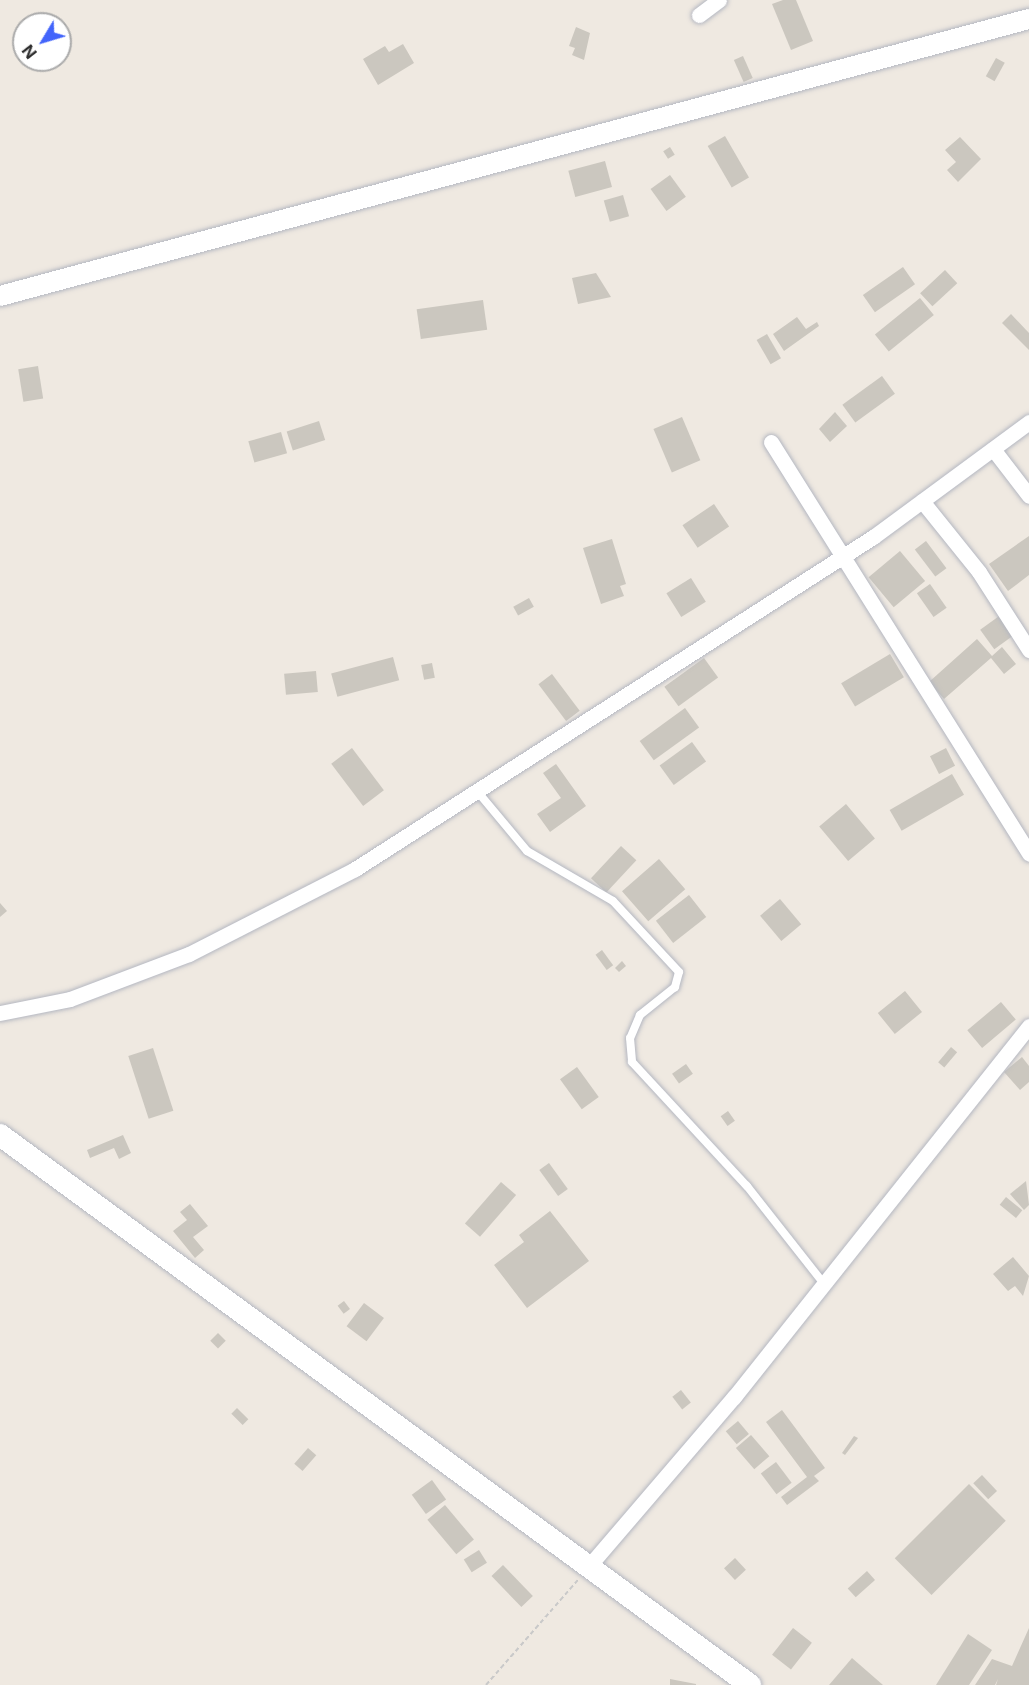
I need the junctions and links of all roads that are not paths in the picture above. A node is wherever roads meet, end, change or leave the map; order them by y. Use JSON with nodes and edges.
{"nodes":[{"id":1,"x":719,"y":0,"type":"edge"},
{"id":2,"x":699,"y":15,"type":"dead end"},
{"id":3,"x":1029,"y":20,"type":"edge"},
{"id":4,"x":0,"y":296,"type":"edge"},
{"id":5,"x":1029,"y":422,"type":"edge"},
{"id":6,"x":771,"y":442,"type":"dead end"},
{"id":7,"x":993,"y":449,"type":"junction"},
{"id":8,"x":1029,"y":496,"type":"edge"},
{"id":9,"x":922,"y":501,"type":"junction"},
{"id":10,"x":840,"y":558,"type":"junction"},
{"id":11,"x":1029,"y":650,"type":"edge"},
{"id":12,"x":477,"y":791,"type":"junction"},
{"id":13,"x":1029,"y":854,"type":"edge"},
{"id":14,"x":0,"y":1013,"type":"edge"},
{"id":15,"x":1029,"y":1026,"type":"edge"},
{"id":16,"x":0,"y":1135,"type":"edge"},
{"id":17,"x":824,"y":1284,"type":"junction"},
{"id":18,"x":589,"y":1566,"type":"junction"},
{"id":19,"x":750,"y":1685,"type":"edge"}],
"edges":[{"from":1,"to":2,"type":"street"},
{"from":3,"to":4,"type":"street"},
{"from":5,"to":7,"type":"street"},
{"from":6,"to":10,"type":"street"},
{"from":7,"to":8,"type":"street"},
{"from":7,"to":9,"type":"street"},
{"from":9,"to":10,"type":"street"},
{"from":9,"to":11,"type":"street"},
{"from":10,"to":12,"type":"street"},
{"from":10,"to":13,"type":"street"},
{"from":12,"to":14,"type":"street"},
{"from":12,"to":17,"type":"lane"},
{"from":15,"to":17,"type":"street"},
{"from":16,"to":18,"type":"main road"},
{"from":17,"to":18,"type":"street"},
{"from":18,"to":19,"type":"main road"}]}
